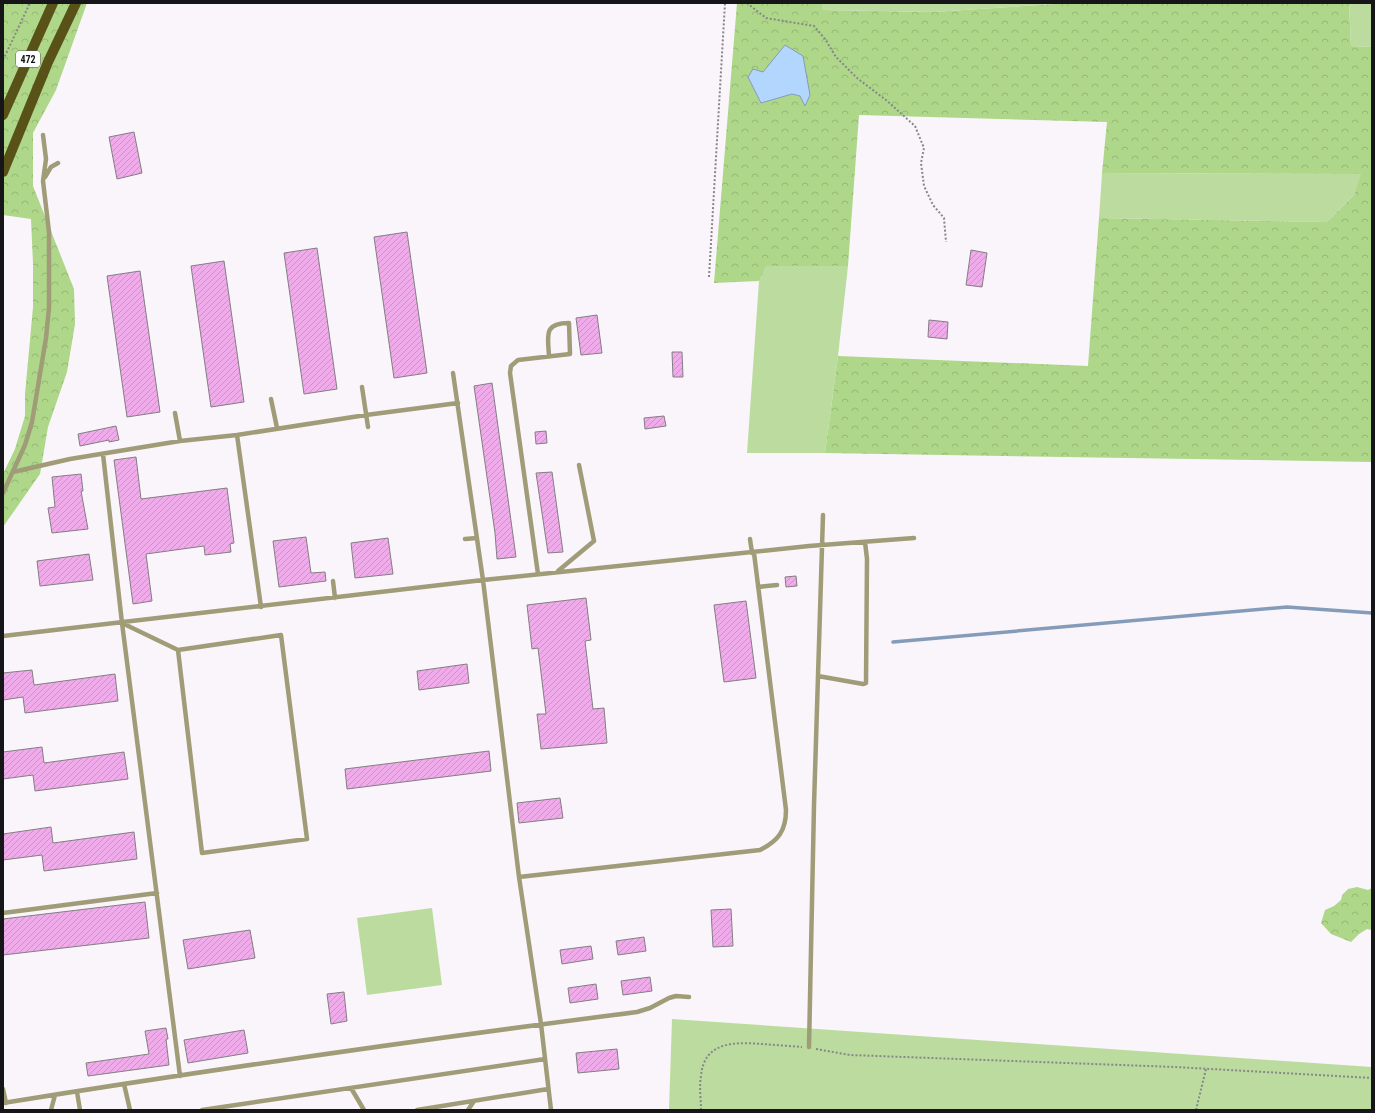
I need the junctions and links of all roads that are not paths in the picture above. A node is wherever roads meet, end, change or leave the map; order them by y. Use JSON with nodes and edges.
{"nodes":[{"id":1,"x":54,"y":3,"type":"edge"},
{"id":2,"x":76,"y":3,"type":"edge"},
{"id":3,"x":3,"y":115,"type":"edge"},
{"id":4,"x":43,"y":135,"type":"dead end"},
{"id":5,"x":58,"y":163,"type":"dead end"},
{"id":6,"x":3,"y":172,"type":"edge"},
{"id":7,"x":43,"y":181,"type":"junction"},
{"id":8,"x":549,"y":356,"type":"junction"},
{"id":9,"x":453,"y":373,"type":"dead end"},
{"id":10,"x":362,"y":387,"type":"dead end"},
{"id":11,"x":271,"y":398,"type":"dead end"},
{"id":12,"x":458,"y":403,"type":"junction"},
{"id":13,"x":175,"y":412,"type":"dead end"},
{"id":14,"x":366,"y":414,"type":"junction"},
{"id":15,"x":368,"y":427,"type":"dead end"},
{"id":16,"x":277,"y":428,"type":"junction"},
{"id":17,"x":237,"y":435,"type":"junction"},
{"id":18,"x":180,"y":441,"type":"junction"},
{"id":19,"x":103,"y":454,"type":"junction"},
{"id":20,"x":579,"y":465,"type":"dead end"},
{"id":21,"x":13,"y":472,"type":"junction"},
{"id":22,"x":3,"y":493,"type":"edge"},
{"id":23,"x":823,"y":515,"type":"dead end"},
{"id":24,"x":477,"y":538,"type":"junction"},
{"id":25,"x":914,"y":538,"type":"dead end"},
{"id":26,"x":465,"y":539,"type":"dead end"},
{"id":27,"x":750,"y":539,"type":"dead end"},
{"id":28,"x":865,"y":542,"type":"junction"},
{"id":29,"x":822,"y":546,"type":"junction"},
{"id":30,"x":753,"y":553,"type":"junction"},
{"id":31,"x":558,"y":572,"type":"junction"},
{"id":32,"x":538,"y":574,"type":"junction"},
{"id":33,"x":483,"y":580,"type":"junction"},
{"id":34,"x":332,"y":581,"type":"dead end"},
{"id":35,"x":777,"y":584,"type":"dead end"},
{"id":36,"x":758,"y":587,"type":"junction"},
{"id":37,"x":335,"y":598,"type":"junction"},
{"id":38,"x":261,"y":607,"type":"junction"},
{"id":39,"x":122,"y":623,"type":"junction"},
{"id":40,"x":3,"y":636,"type":"edge"},
{"id":41,"x":178,"y":650,"type":"junction"},
{"id":42,"x":818,"y":676,"type":"junction"},
{"id":43,"x":518,"y":877,"type":"junction"},
{"id":44,"x":157,"y":892,"type":"junction"},
{"id":45,"x":3,"y":913,"type":"edge"},
{"id":46,"x":688,"y":997,"type":"dead end"},
{"id":47,"x":541,"y":1024,"type":"junction"},
{"id":48,"x":809,"y":1048,"type":"road end"},
{"id":49,"x":545,"y":1059,"type":"junction"},
{"id":50,"x":180,"y":1076,"type":"junction"},
{"id":51,"x":124,"y":1084,"type":"junction"},
{"id":52,"x":351,"y":1088,"type":"junction"},
{"id":53,"x":3,"y":1089,"type":"edge"},
{"id":54,"x":548,"y":1089,"type":"junction"},
{"id":55,"x":77,"y":1092,"type":"junction"},
{"id":56,"x":55,"y":1095,"type":"junction"},
{"id":57,"x":474,"y":1101,"type":"junction"},
{"id":58,"x":5,"y":1103,"type":"edge"},
{"id":59,"x":424,"y":1109,"type":"edge"},
{"id":60,"x":50,"y":1110,"type":"edge"},
{"id":61,"x":80,"y":1110,"type":"edge"},
{"id":62,"x":130,"y":1110,"type":"edge"},
{"id":63,"x":202,"y":1110,"type":"edge"},
{"id":64,"x":364,"y":1110,"type":"edge"},
{"id":65,"x":417,"y":1110,"type":"edge"},
{"id":66,"x":468,"y":1110,"type":"edge"},
{"id":67,"x":550,"y":1110,"type":"edge"}],
"edges":[{"from":1,"to":3,"type":"main road","number":"472"},
{"from":2,"to":6,"type":"main road","number":"472"},
{"from":4,"to":7,"type":"lane"},
{"from":5,"to":7,"type":"lane"},
{"from":7,"to":21,"type":"lane"},
{"from":8,"to":8,"type":"lane"},
{"from":8,"to":32,"type":"lane"},
{"from":9,"to":12,"type":"lane"},
{"from":10,"to":14,"type":"lane"},
{"from":11,"to":16,"type":"lane"},
{"from":12,"to":14,"type":"lane"},
{"from":12,"to":24,"type":"lane"},
{"from":13,"to":18,"type":"lane"},
{"from":14,"to":15,"type":"lane"},
{"from":14,"to":16,"type":"lane"},
{"from":16,"to":17,"type":"lane"},
{"from":17,"to":18,"type":"lane"},
{"from":17,"to":38,"type":"lane"},
{"from":18,"to":19,"type":"lane"},
{"from":19,"to":21,"type":"lane"},
{"from":19,"to":39,"type":"lane"},
{"from":20,"to":31,"type":"lane"},
{"from":21,"to":22,"type":"lane"},
{"from":23,"to":29,"type":"lane"},
{"from":24,"to":26,"type":"lane"},
{"from":24,"to":33,"type":"lane"},
{"from":25,"to":28,"type":"lane"},
{"from":27,"to":30,"type":"lane"},
{"from":28,"to":29,"type":"lane"},
{"from":28,"to":42,"type":"lane"},
{"from":29,"to":30,"type":"lane"},
{"from":29,"to":42,"type":"lane"},
{"from":30,"to":31,"type":"lane"},
{"from":30,"to":36,"type":"lane"},
{"from":31,"to":32,"type":"lane"},
{"from":32,"to":33,"type":"lane"},
{"from":33,"to":37,"type":"lane"},
{"from":33,"to":43,"type":"lane"},
{"from":34,"to":37,"type":"lane"},
{"from":35,"to":36,"type":"lane"},
{"from":36,"to":43,"type":"lane"},
{"from":37,"to":38,"type":"lane"},
{"from":38,"to":39,"type":"lane"},
{"from":39,"to":40,"type":"lane"},
{"from":39,"to":41,"type":"lane"},
{"from":39,"to":44,"type":"lane"},
{"from":41,"to":41,"type":"lane"},
{"from":42,"to":48,"type":"lane"},
{"from":43,"to":47,"type":"lane"},
{"from":44,"to":45,"type":"lane"},
{"from":44,"to":50,"type":"lane"},
{"from":46,"to":47,"type":"lane"},
{"from":47,"to":49,"type":"lane"},
{"from":47,"to":50,"type":"lane"},
{"from":49,"to":52,"type":"lane"},
{"from":49,"to":54,"type":"lane"},
{"from":50,"to":51,"type":"lane"},
{"from":51,"to":55,"type":"lane"},
{"from":51,"to":62,"type":"lane"},
{"from":52,"to":63,"type":"lane"},
{"from":52,"to":64,"type":"lane"},
{"from":53,"to":58,"type":"lane"},
{"from":54,"to":57,"type":"lane"},
{"from":54,"to":67,"type":"lane"},
{"from":55,"to":56,"type":"lane"},
{"from":55,"to":61,"type":"lane"},
{"from":56,"to":58,"type":"lane"},
{"from":56,"to":60,"type":"lane"},
{"from":57,"to":59,"type":"lane"},
{"from":57,"to":66,"type":"lane"},
{"from":59,"to":65,"type":"lane"}]}
